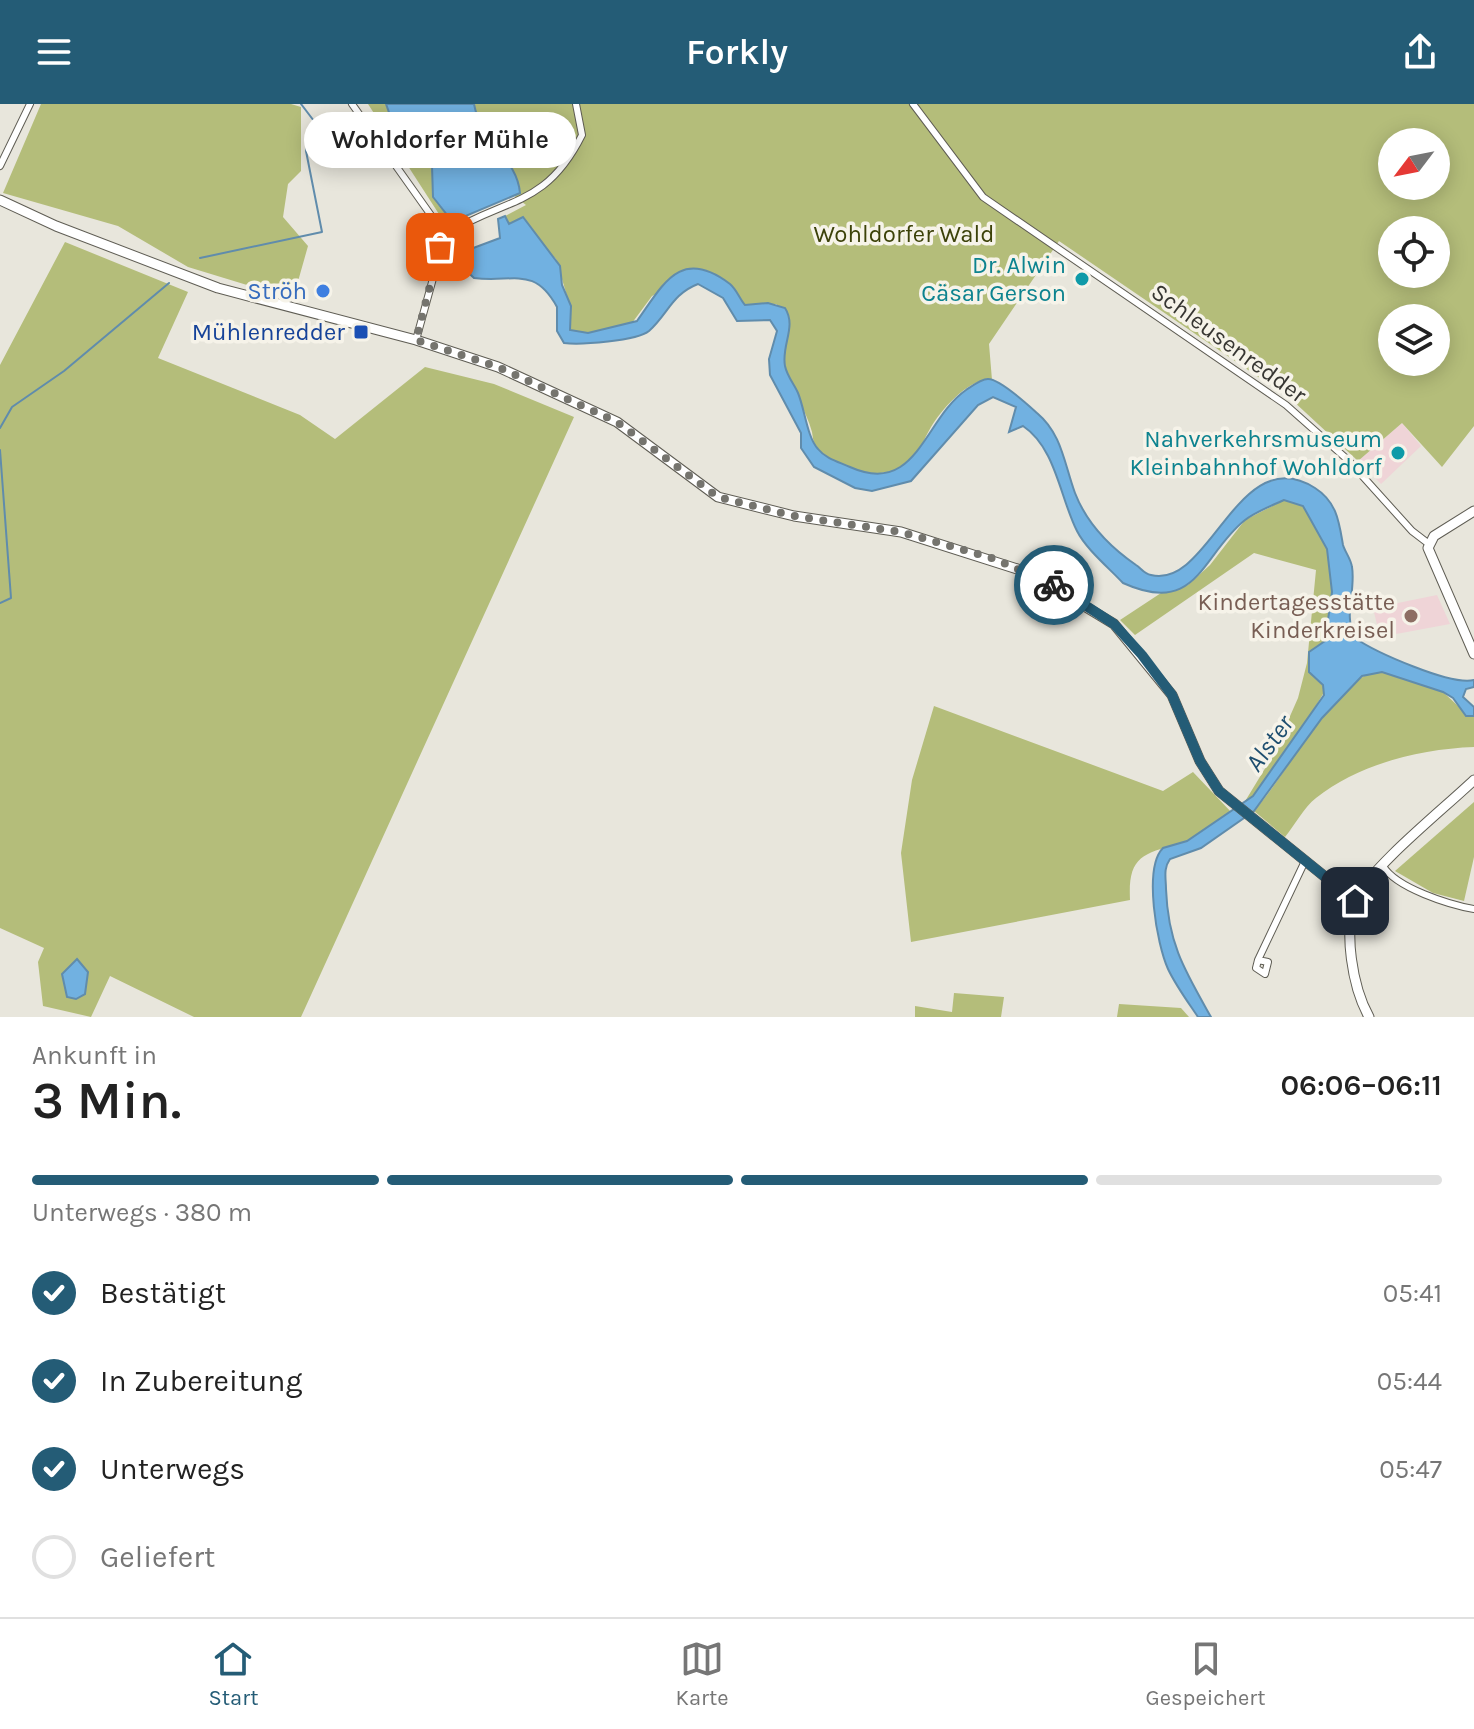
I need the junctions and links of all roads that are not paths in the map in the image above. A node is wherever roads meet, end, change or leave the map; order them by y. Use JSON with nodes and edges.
{"nodes":[{"id":1,"x":30,"y":104,"type":"edge"},
{"id":2,"x":352,"y":104,"type":"edge"},
{"id":3,"x":576,"y":104,"type":"edge"},
{"id":4,"x":913,"y":104,"type":"edge"},
{"id":5,"x":0,"y":166,"type":"edge"},
{"id":6,"x":0,"y":200,"type":"edge"},
{"id":7,"x":445,"y":235,"type":"junction"},
{"id":8,"x":416,"y":340,"type":"junction"},
{"id":9,"x":1474,"y":511,"type":"edge"},
{"id":10,"x":1429,"y":544,"type":"junction"},
{"id":11,"x":1474,"y":654,"type":"edge"},
{"id":12,"x":1474,"y":780,"type":"edge"},
{"id":13,"x":1305,"y":861,"type":"junction"},
{"id":14,"x":1383,"y":866,"type":"junction"},
{"id":15,"x":1355,"y":901,"type":"junction"},
{"id":16,"x":1474,"y":909,"type":"edge"},
{"id":17,"x":1258,"y":960,"type":"dead end"},
{"id":18,"x":1369,"y":1017,"type":"edge"}],
"edges":[{"from":1,"to":5,"type":"street"},
{"from":2,"to":7,"type":"street"},
{"from":3,"to":7,"type":"street"},
{"from":4,"to":10,"type":"street","name":"Schleusenredder"},
{"from":6,"to":8,"type":"street"},
{"from":7,"to":8,"type":"street"},
{"from":8,"to":13,"type":"street"},
{"from":9,"to":10,"type":"street"},
{"from":10,"to":11,"type":"street","name":"Schleusenredder"},
{"from":12,"to":14,"type":"street"},
{"from":13,"to":15,"type":"street"},
{"from":13,"to":17,"type":"street"},
{"from":14,"to":15,"type":"street"},
{"from":14,"to":16,"type":"street"},
{"from":15,"to":18,"type":"street"}]}
